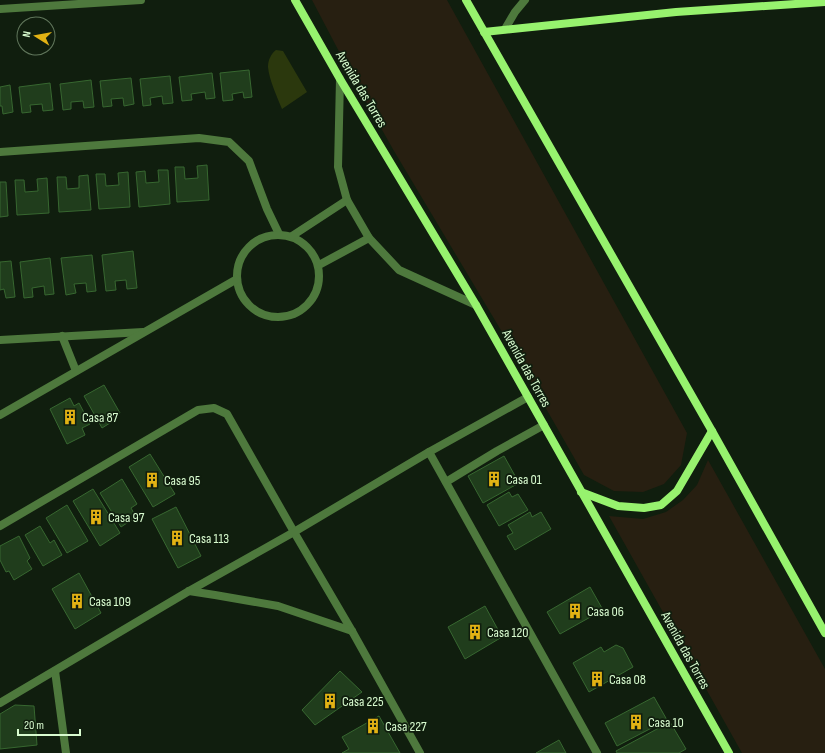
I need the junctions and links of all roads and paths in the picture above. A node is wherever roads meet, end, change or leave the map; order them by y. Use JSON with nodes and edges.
{"nodes":[{"id":1,"x":141,"y":0,"type":"edge"},
{"id":2,"x":295,"y":0,"type":"edge"},
{"id":3,"x":466,"y":0,"type":"edge"},
{"id":4,"x":525,"y":0,"type":"edge"},
{"id":5,"x":825,"y":2,"type":"edge"},
{"id":6,"x":0,"y":9,"type":"edge"},
{"id":7,"x":506,"y":29,"type":"junction"},
{"id":8,"x":484,"y":32,"type":"junction"},
{"id":9,"x":340,"y":79,"type":"junction"},
{"id":10,"x":0,"y":152,"type":"edge"},
{"id":11,"x":347,"y":200,"type":"junction"},
{"id":12,"x":279,"y":234,"type":"junction"},
{"id":13,"x":292,"y":236,"type":"junction"},
{"id":14,"x":369,"y":238,"type":"junction"},
{"id":15,"x":319,"y":265,"type":"junction"},
{"id":16,"x":237,"y":279,"type":"junction"},
{"id":17,"x":476,"y":304,"type":"junction"},
{"id":18,"x":146,"y":331,"type":"junction"},
{"id":19,"x":62,"y":336,"type":"junction"},
{"id":20,"x":0,"y":340,"type":"edge"},
{"id":21,"x":76,"y":371,"type":"junction"},
{"id":22,"x":528,"y":397,"type":"junction"},
{"id":23,"x":0,"y":415,"type":"edge"},
{"id":24,"x":544,"y":425,"type":"junction"},
{"id":25,"x":712,"y":431,"type":"junction"},
{"id":26,"x":430,"y":452,"type":"junction"},
{"id":27,"x":446,"y":482,"type":"junction"},
{"id":28,"x":581,"y":492,"type":"junction"},
{"id":29,"x":0,"y":526,"type":"edge"},
{"id":30,"x":294,"y":532,"type":"junction"},
{"id":31,"x":189,"y":591,"type":"junction"},
{"id":32,"x":352,"y":631,"type":"junction"},
{"id":33,"x":825,"y":633,"type":"edge"},
{"id":34,"x":55,"y":671,"type":"junction"},
{"id":35,"x":0,"y":704,"type":"edge"},
{"id":36,"x":66,"y":753,"type":"edge"},
{"id":37,"x":420,"y":753,"type":"edge"},
{"id":38,"x":597,"y":753,"type":"edge"},
{"id":39,"x":729,"y":753,"type":"edge"}],
"edges":[{"from":1,"to":6,"type":"street"},
{"from":2,"to":9,"type":"main road","name":"Avenida das Torres"},
{"from":3,"to":8,"type":"main road"},
{"from":4,"to":7,"type":"street"},
{"from":5,"to":7,"type":"main road"},
{"from":7,"to":8,"type":"main road"},
{"from":8,"to":25,"type":"main road"},
{"from":9,"to":11,"type":"street"},
{"from":9,"to":17,"type":"main road","name":"Avenida das Torres"},
{"from":10,"to":12,"type":"street"},
{"from":11,"to":13,"type":"street"},
{"from":11,"to":14,"type":"street"},
{"from":12,"to":13,"type":"street"},
{"from":12,"to":16,"type":"street"},
{"from":13,"to":15,"type":"street"},
{"from":14,"to":15,"type":"street"},
{"from":14,"to":17,"type":"street"},
{"from":15,"to":16,"type":"street"},
{"from":16,"to":18,"type":"street"},
{"from":17,"to":22,"type":"main road","name":"Avenida das Torres"},
{"from":18,"to":19,"type":"street"},
{"from":18,"to":21,"type":"street"},
{"from":19,"to":20,"type":"street"},
{"from":19,"to":21,"type":"street"},
{"from":21,"to":23,"type":"street"},
{"from":22,"to":24,"type":"main road","name":"Avenida das Torres"},
{"from":22,"to":26,"type":"street"},
{"from":24,"to":27,"type":"street"},
{"from":24,"to":28,"type":"main road","name":"Avenida das Torres"},
{"from":25,"to":28,"type":"main road"},
{"from":25,"to":33,"type":"main road"},
{"from":26,"to":27,"type":"street"},
{"from":26,"to":30,"type":"street"},
{"from":27,"to":38,"type":"street"},
{"from":28,"to":39,"type":"main road","name":"Avenida das Torres"},
{"from":29,"to":30,"type":"street"},
{"from":30,"to":31,"type":"street"},
{"from":30,"to":32,"type":"street"},
{"from":31,"to":32,"type":"street"},
{"from":31,"to":34,"type":"street"},
{"from":32,"to":37,"type":"street"},
{"from":34,"to":35,"type":"street"},
{"from":34,"to":36,"type":"street"}]}
